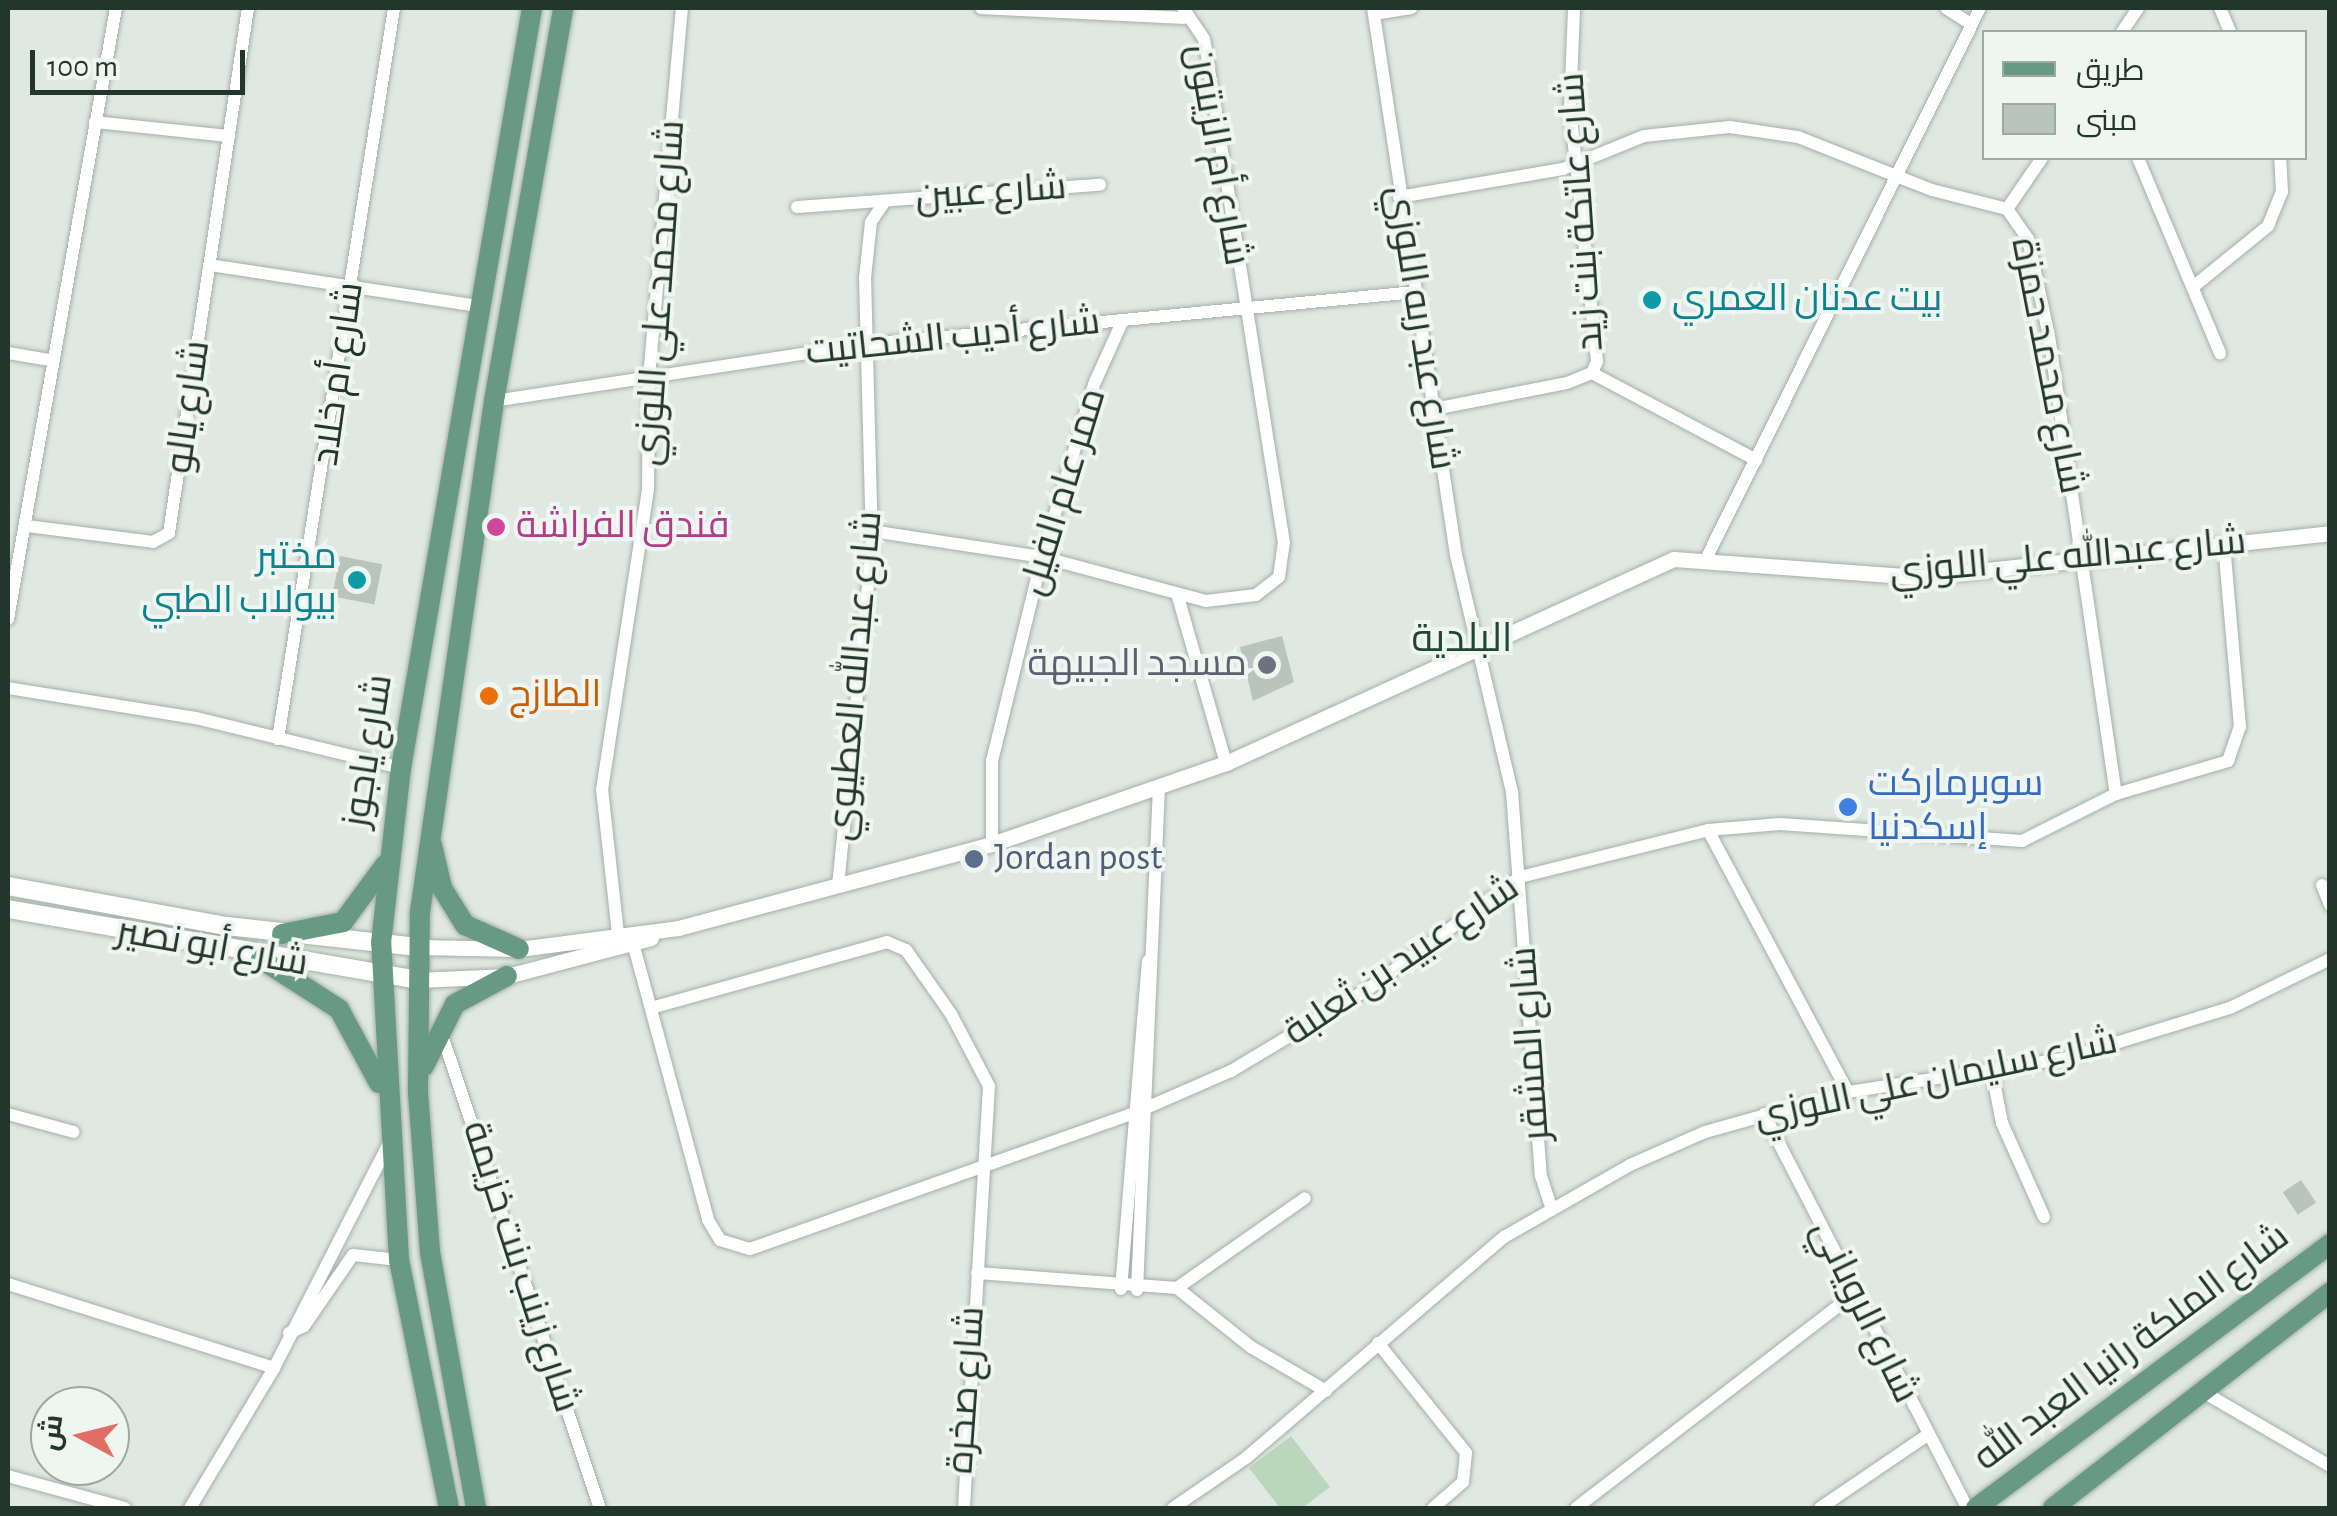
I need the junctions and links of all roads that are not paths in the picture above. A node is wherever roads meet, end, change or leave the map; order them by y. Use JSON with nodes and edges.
{"nodes":[{"id":1,"x":116,"y":8,"type":"edge"},
{"id":2,"x":248,"y":8,"type":"edge"},
{"id":3,"x":394,"y":8,"type":"edge"},
{"id":4,"x":532,"y":8,"type":"edge"},
{"id":5,"x":563,"y":8,"type":"edge"},
{"id":6,"x":682,"y":8,"type":"edge"},
{"id":7,"x":980,"y":8,"type":"edge"},
{"id":8,"x":1412,"y":8,"type":"edge"},
{"id":9,"x":1574,"y":8,"type":"edge"},
{"id":10,"x":1946,"y":8,"type":"edge"},
{"id":11,"x":1980,"y":8,"type":"edge"},
{"id":12,"x":2138,"y":8,"type":"edge"},
{"id":13,"x":1373,"y":11,"type":"edge"},
{"id":14,"x":1183,"y":13,"type":"edge"},
{"id":15,"x":1971,"y":24,"type":"junction"},
{"id":16,"x":2123,"y":30,"type":"edge"},
{"id":17,"x":95,"y":122,"type":"junction"},
{"id":18,"x":229,"y":136,"type":"junction"},
{"id":19,"x":2041,"y":160,"type":"edge"},
{"id":20,"x":2139,"y":160,"type":"edge"},
{"id":21,"x":2280,"y":160,"type":"edge"},
{"id":22,"x":1575,"y":163,"type":"junction"},
{"id":23,"x":1896,"y":174,"type":"junction"},
{"id":24,"x":1100,"y":185,"type":"dead end"},
{"id":25,"x":1400,"y":197,"type":"junction"},
{"id":26,"x":882,"y":204,"type":"junction"},
{"id":27,"x":797,"y":207,"type":"dead end"},
{"id":28,"x":2007,"y":209,"type":"junction"},
{"id":29,"x":210,"y":264,"type":"junction"},
{"id":30,"x":352,"y":282,"type":"junction"},
{"id":31,"x":2193,"y":288,"type":"junction"},
{"id":32,"x":1415,"y":292,"type":"junction"},
{"id":33,"x":477,"y":306,"type":"junction"},
{"id":34,"x":1242,"y":308,"type":"junction"},
{"id":35,"x":1123,"y":320,"type":"junction"},
{"id":36,"x":862,"y":345,"type":"junction"},
{"id":37,"x":8,"y":353,"type":"edge"},
{"id":38,"x":2220,"y":353,"type":"dead end"},
{"id":39,"x":50,"y":360,"type":"junction"},
{"id":40,"x":1592,"y":373,"type":"junction"},
{"id":41,"x":649,"y":377,"type":"junction"},
{"id":42,"x":494,"y":401,"type":"junction"},
{"id":43,"x":1434,"y":408,"type":"junction"},
{"id":44,"x":1756,"y":460,"type":"junction"},
{"id":45,"x":27,"y":526,"type":"junction"},
{"id":46,"x":872,"y":530,"type":"junction"},
{"id":47,"x":2330,"y":533,"type":"edge"},
{"id":48,"x":2224,"y":544,"type":"junction"},
{"id":49,"x":1042,"y":557,"type":"junction"},
{"id":50,"x":1708,"y":558,"type":"junction"},
{"id":51,"x":2082,"y":559,"type":"junction"},
{"id":52,"x":1178,"y":596,"type":"junction"},
{"id":53,"x":8,"y":619,"type":"edge"},
{"id":54,"x":1479,"y":647,"type":"junction"},
{"id":55,"x":8,"y":688,"type":"edge"},
{"id":56,"x":278,"y":739,"type":"junction"},
{"id":57,"x":1226,"y":763,"type":"junction"},
{"id":58,"x":401,"y":768,"type":"junction"},
{"id":59,"x":1159,"y":791,"type":"junction"},
{"id":60,"x":2116,"y":794,"type":"junction"},
{"id":61,"x":428,"y":820,"type":"junction"},
{"id":62,"x":1708,"y":830,"type":"junction"},
{"id":63,"x":992,"y":844,"type":"junction"},
{"id":64,"x":388,"y":858,"type":"junction"},
{"id":65,"x":1520,"y":877,"type":"junction"},
{"id":66,"x":2322,"y":885,"type":"dead end"},
{"id":67,"x":8,"y":886,"type":"edge"},
{"id":68,"x":838,"y":886,"type":"junction"},
{"id":69,"x":2330,"y":904,"type":"edge"},
{"id":70,"x":8,"y":914,"type":"edge"},
{"id":71,"x":282,"y":934,"type":"junction"},
{"id":72,"x":626,"y":938,"type":"junction"},
{"id":73,"x":381,"y":943,"type":"junction"},
{"id":74,"x":418,"y":947,"type":"junction"},
{"id":75,"x":519,"y":950,"type":"junction"},
{"id":76,"x":261,"y":958,"type":"junction"},
{"id":77,"x":1148,"y":959,"type":"junction"},
{"id":78,"x":2330,"y":960,"type":"edge"},
{"id":79,"x":380,"y":976,"type":"junction"},
{"id":80,"x":507,"y":976,"type":"junction"},
{"id":81,"x":418,"y":980,"type":"junction"},
{"id":82,"x":651,"y":1008,"type":"junction"},
{"id":83,"x":439,"y":1026,"type":"junction"},
{"id":84,"x":1992,"y":1072,"type":"junction"},
{"id":85,"x":418,"y":1092,"type":"junction"},
{"id":86,"x":1848,"y":1092,"type":"junction"},
{"id":87,"x":386,"y":1102,"type":"junction"},
{"id":88,"x":1146,"y":1108,"type":"junction"},
{"id":89,"x":8,"y":1114,"type":"edge"},
{"id":90,"x":1132,"y":1114,"type":"junction"},
{"id":91,"x":1764,"y":1114,"type":"junction"},
{"id":92,"x":74,"y":1132,"type":"dead end"},
{"id":93,"x":388,"y":1146,"type":"junction"},
{"id":94,"x":984,"y":1164,"type":"junction"},
{"id":95,"x":1305,"y":1198,"type":"dead end"},
{"id":96,"x":1550,"y":1204,"type":"junction"},
{"id":97,"x":2044,"y":1217,"type":"dead end"},
{"id":98,"x":2330,"y":1244,"type":"edge"},
{"id":99,"x":730,"y":1246,"type":"joint"},
{"id":100,"x":399,"y":1260,"type":"junction"},
{"id":101,"x":979,"y":1268,"type":"junction"},
{"id":102,"x":8,"y":1284,"type":"edge"},
{"id":103,"x":1177,"y":1288,"type":"junction"},
{"id":104,"x":1121,"y":1289,"type":"junction"},
{"id":105,"x":1137,"y":1290,"type":"junction"},
{"id":106,"x":2330,"y":1292,"type":"edge"},
{"id":107,"x":1855,"y":1293,"type":"junction"},
{"id":108,"x":289,"y":1333,"type":"junction"},
{"id":109,"x":1378,"y":1343,"type":"junction"},
{"id":110,"x":274,"y":1368,"type":"junction"},
{"id":111,"x":1326,"y":1390,"type":"junction"},
{"id":112,"x":2205,"y":1393,"type":"junction"},
{"id":113,"x":1926,"y":1436,"type":"junction"},
{"id":114,"x":2330,"y":1466,"type":"edge"},
{"id":115,"x":8,"y":1476,"type":"edge"},
{"id":116,"x":124,"y":1508,"type":"edge"},
{"id":117,"x":190,"y":1508,"type":"edge"},
{"id":118,"x":448,"y":1508,"type":"edge"},
{"id":119,"x":476,"y":1508,"type":"edge"},
{"id":120,"x":600,"y":1508,"type":"edge"},
{"id":121,"x":961,"y":1508,"type":"edge"},
{"id":122,"x":1173,"y":1508,"type":"edge"},
{"id":123,"x":1434,"y":1508,"type":"edge"},
{"id":124,"x":1576,"y":1508,"type":"edge"},
{"id":125,"x":1820,"y":1508,"type":"edge"},
{"id":126,"x":1968,"y":1508,"type":"edge"},
{"id":127,"x":1976,"y":1508,"type":"edge"},
{"id":128,"x":2054,"y":1508,"type":"edge"}],
"edges":[{"from":1,"to":17,"type":"street"},
{"from":2,"to":18,"type":"street","name":"شارع يالو"},
{"from":3,"to":30,"type":"street","name":"شارع أم خلاد"},
{"from":4,"to":33,"type":"main road","name":"شارع ياجوز"},
{"from":5,"to":42,"type":"main road","name":"شارع ياجوز"},
{"from":6,"to":41,"type":"street","name":"شارع محمد علي اللوزي"},
{"from":7,"to":14,"type":"street"},
{"from":8,"to":13,"type":"street"},
{"from":9,"to":22,"type":"street","name":"شارع عاتكة بنت زيد"},
{"from":10,"to":15,"type":"street"},
{"from":11,"to":15,"type":"street"},
{"from":12,"to":16,"type":"street"},
{"from":13,"to":25,"type":"street","name":"شارع عبد ربه اللوزي"},
{"from":14,"to":34,"type":"street","name":"شارع أم الزيتون"},
{"from":15,"to":23,"type":"street"},
{"from":17,"to":18,"type":"street"},
{"from":17,"to":39,"type":"street"},
{"from":18,"to":29,"type":"street","name":"شارع يالو"},
{"from":19,"to":28,"type":"street"},
{"from":20,"to":31,"type":"street"},
{"from":21,"to":31,"type":"street"},
{"from":22,"to":23,"type":"street","name":"شارع محمد حمزة"},
{"from":22,"to":25,"type":"street","name":"شارع محمد حمزة"},
{"from":22,"to":40,"type":"street","name":"شارع عاتكة بنت زيد"},
{"from":23,"to":28,"type":"street","name":"شارع محمد حمزة"},
{"from":23,"to":44,"type":"street"},
{"from":24,"to":26,"type":"street","name":"شارع عبين"},
{"from":25,"to":32,"type":"street","name":"شارع عبد ربه اللوزي"},
{"from":26,"to":27,"type":"street","name":"شارع عبين"},
{"from":26,"to":36,"type":"street","name":"شارع عبين"},
{"from":28,"to":51,"type":"street","name":"شارع محمد حمزة"},
{"from":29,"to":30,"type":"street"},
{"from":29,"to":45,"type":"street","name":"شارع يالو"},
{"from":30,"to":33,"type":"street"},
{"from":30,"to":56,"type":"street","name":"شارع أم خلاد"},
{"from":31,"to":38,"type":"street"},
{"from":32,"to":34,"type":"street","name":"شارع أديب الشحاتيت"},
{"from":32,"to":43,"type":"street","name":"شارع عبد ربه اللوزي"},
{"from":33,"to":58,"type":"main road","name":"شارع ياجوز"},
{"from":34,"to":35,"type":"street","name":"شارع أديب الشحاتيت"},
{"from":34,"to":52,"type":"street","name":"شارع أم الزيتون"},
{"from":35,"to":36,"type":"street","name":"شارع أديب الشحاتيت"},
{"from":35,"to":49,"type":"street","name":"ممر عام الفيل"},
{"from":36,"to":41,"type":"street","name":"شارع أديب الشحاتيت"},
{"from":36,"to":46,"type":"street","name":"شارع عبدالله العطيوي"},
{"from":37,"to":39,"type":"street"},
{"from":39,"to":45,"type":"street"},
{"from":40,"to":43,"type":"street","name":"شارع عاتكة بنت زيد"},
{"from":40,"to":44,"type":"street"},
{"from":41,"to":42,"type":"street","name":"شارع أديب الشحاتيت"},
{"from":41,"to":72,"type":"street","name":"شارع محمد علي اللوزي"},
{"from":42,"to":61,"type":"main road","name":"شارع ياجوز"},
{"from":43,"to":54,"type":"street","name":"شارع عبد ربه اللوزي"},
{"from":44,"to":50,"type":"street"},
{"from":45,"to":53,"type":"street"},
{"from":46,"to":49,"type":"street","name":"شارع أم الزيتون"},
{"from":46,"to":68,"type":"street","name":"شارع عبدالله العطيوي"},
{"from":47,"to":48,"type":"street","name":"شارع عبدالله علي اللوزي"},
{"from":48,"to":51,"type":"street","name":"شارع عبدالله علي اللوزي"},
{"from":48,"to":60,"type":"street","name":"شارع عبيد بن ثعلبة"},
{"from":49,"to":52,"type":"street","name":"شارع أم الزيتون"},
{"from":49,"to":63,"type":"street","name":"ممر عام الفيل"},
{"from":50,"to":51,"type":"street","name":"شارع عبدالله علي اللوزي"},
{"from":50,"to":54,"type":"street","name":"شارع عبدالله علي اللوزي"},
{"from":51,"to":60,"type":"street","name":"شارع محمد حمزة"},
{"from":52,"to":57,"type":"street"},
{"from":54,"to":57,"type":"street","name":"شارع عبدالله علي اللوزي"},
{"from":54,"to":65,"type":"street","name":"شارع المشقر"},
{"from":55,"to":56,"type":"street"},
{"from":56,"to":58,"type":"street"},
{"from":57,"to":59,"type":"street","name":"شارع عبدالله علي اللوزي"},
{"from":58,"to":64,"type":"main road","name":"شارع ياجوز"},
{"from":59,"to":63,"type":"street","name":"شارع عبدالله علي اللوزي"},
{"from":59,"to":77,"type":"street"},
{"from":60,"to":62,"type":"street","name":"شارع عبيد بن ثعلبة"},
{"from":61,"to":74,"type":"main road","name":"شارع ياجوز"},
{"from":61,"to":75,"type":"main road"},
{"from":62,"to":65,"type":"street","name":"شارع عبيد بن ثعلبة"},
{"from":62,"to":86,"type":"street"},
{"from":63,"to":68,"type":"street","name":"شارع عبدالله علي اللوزي"},
{"from":64,"to":71,"type":"main road"},
{"from":64,"to":73,"type":"main road","name":"شارع ياجوز"},
{"from":65,"to":88,"type":"street","name":"شارع عبيد بن ثعلبة"},
{"from":65,"to":96,"type":"street","name":"شارع المشقر"},
{"from":66,"to":69,"type":"street"},
{"from":67,"to":71,"type":"main road","name":"شارع أبو نصير"},
{"from":68,"to":72,"type":"street","name":"شارع عبدالله علي اللوزي"},
{"from":70,"to":76,"type":"main road","name":"شارع أبو نصير"},
{"from":71,"to":73,"type":"main road","name":"شارع أبو نصير"},
{"from":72,"to":75,"type":"street","name":"شارع عبدالله علي اللوزي"},
{"from":72,"to":80,"type":"street","name":"شارع عبدالله علي اللوزي"},
{"from":72,"to":82,"type":"street","name":"شارع محمد علي اللوزي"},
{"from":73,"to":74,"type":"main road","name":"شارع أبو نصير"},
{"from":73,"to":79,"type":"main road","name":"شارع ياجوز"},
{"from":74,"to":75,"type":"street","name":"شارع عبدالله علي اللوزي"},
{"from":74,"to":81,"type":"main road","name":"شارع ياجوز"},
{"from":76,"to":79,"type":"main road","name":"شارع أبو نصير"},
{"from":76,"to":87,"type":"main road"},
{"from":77,"to":88,"type":"street"},
{"from":77,"to":90,"type":"street"},
{"from":78,"to":84,"type":"street","name":"شارع سليمان علي اللوزي"},
{"from":79,"to":81,"type":"main road","name":"شارع أبو نصير"},
{"from":79,"to":87,"type":"main road","name":"شارع ياجوز"},
{"from":80,"to":81,"type":"street","name":"شارع عبدالله علي اللوزي"},
{"from":80,"to":83,"type":"main road"},
{"from":81,"to":85,"type":"main road","name":"شارع ياجوز"},
{"from":82,"to":94,"type":"street","name":"شارع صخرة"},
{"from":82,"to":99,"type":"street","name":"شارع محمد علي اللوزي"},
{"from":83,"to":85,"type":"main road"},
{"from":83,"to":120,"type":"street","name":"شارع زينب بنت خزيمة"},
{"from":84,"to":86,"type":"street","name":"شارع سليمان علي اللوزي"},
{"from":84,"to":97,"type":"street"},
{"from":85,"to":119,"type":"main road","name":"شارع ياجوز"},
{"from":86,"to":91,"type":"street","name":"شارع سليمان علي اللوزي"},
{"from":87,"to":93,"type":"main road","name":"شارع ياجوز"},
{"from":88,"to":90,"type":"street","name":"شارع عبيد بن ثعلبة"},
{"from":88,"to":105,"type":"street"},
{"from":89,"to":92,"type":"street"},
{"from":90,"to":94,"type":"street","name":"شارع عبيد بن ثعلبة"},
{"from":90,"to":104,"type":"street"},
{"from":91,"to":96,"type":"street","name":"شارع سليمان علي اللوزي"},
{"from":91,"to":107,"type":"street","name":"شارع الروياني"},
{"from":93,"to":100,"type":"main road","name":"شارع ياجوز"},
{"from":93,"to":108,"type":"street"},
{"from":94,"to":99,"type":"street","name":"شارع عبيد بن ثعلبة"},
{"from":94,"to":101,"type":"street","name":"شارع صخرة"},
{"from":95,"to":103,"type":"street"},
{"from":96,"to":109,"type":"street","name":"شارع سليمان علي اللوزي"},
{"from":98,"to":127,"type":"main road","name":"شارع الملكة رانيا العبد الله"},
{"from":100,"to":108,"type":"street"},
{"from":100,"to":118,"type":"main road","name":"شارع ياجوز"},
{"from":101,"to":104,"type":"street","name":"شارع صخرة"},
{"from":101,"to":121,"type":"street","name":"شارع صخرة"},
{"from":102,"to":110,"type":"street"},
{"from":103,"to":105,"type":"street","name":"شارع صخرة"},
{"from":103,"to":111,"type":"street"},
{"from":104,"to":105,"type":"street","name":"شارع صخرة"},
{"from":106,"to":112,"type":"main road","name":"شارع الملكة رانيا العبد الله"},
{"from":107,"to":113,"type":"street","name":"شارع الروياني"},
{"from":107,"to":124,"type":"street"},
{"from":108,"to":110,"type":"street"},
{"from":109,"to":111,"type":"street","name":"شارع سليمان علي اللوزي"},
{"from":109,"to":123,"type":"street"},
{"from":110,"to":117,"type":"street"},
{"from":111,"to":122,"type":"street","name":"شارع سليمان علي اللوزي"},
{"from":112,"to":114,"type":"street"},
{"from":112,"to":128,"type":"main road","name":"شارع الملكة رانيا العبد الله"},
{"from":113,"to":125,"type":"street"},
{"from":113,"to":126,"type":"street","name":"شارع الروياني"},
{"from":115,"to":116,"type":"street"}]}
